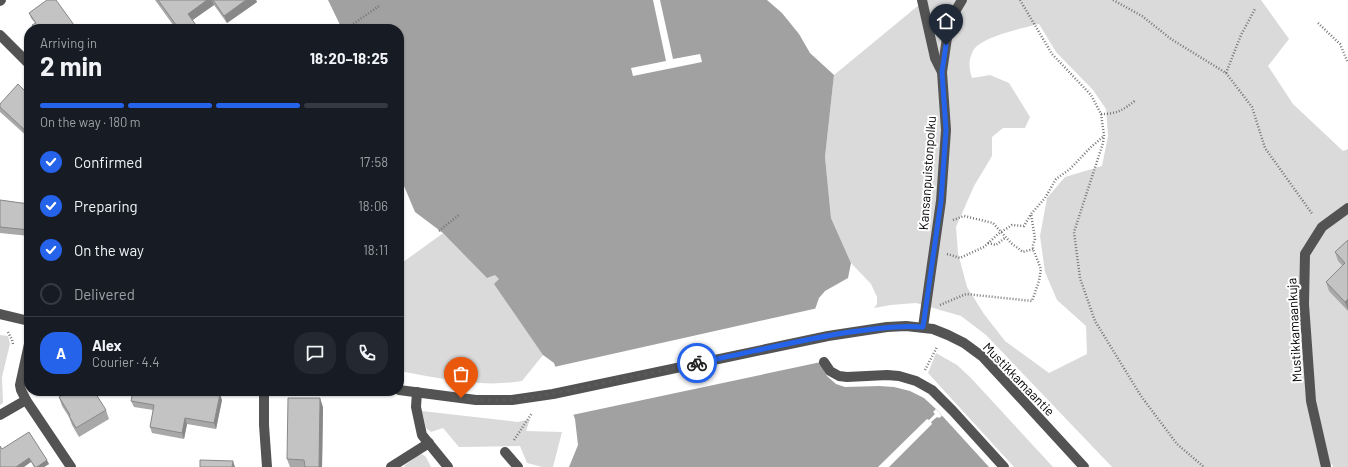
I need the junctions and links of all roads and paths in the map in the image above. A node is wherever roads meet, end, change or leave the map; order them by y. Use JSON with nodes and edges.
{"nodes":[{"id":1,"x":922,"y":0,"type":"edge"},
{"id":2,"x":962,"y":0,"type":"edge"},
{"id":3,"x":1020,"y":0,"type":"edge"},
{"id":4,"x":1113,"y":0,"type":"edge"},
{"id":5,"x":378,"y":6,"type":"dead end"},
{"id":6,"x":1255,"y":9,"type":"dead end"},
{"id":7,"x":1318,"y":23,"type":"dead end"},
{"id":8,"x":353,"y":24,"type":"edge"},
{"id":9,"x":0,"y":36,"type":"edge"},
{"id":10,"x":24,"y":59,"type":"edge"},
{"id":11,"x":1348,"y":63,"type":"edge"},
{"id":12,"x":942,"y":72,"type":"junction"},
{"id":13,"x":1226,"y":73,"type":"junction"},
{"id":14,"x":1136,"y":100,"type":"dead end"},
{"id":15,"x":1101,"y":114,"type":"junction"},
{"id":16,"x":1104,"y":135,"type":"junction"},
{"id":17,"x":1348,"y":208,"type":"edge"},
{"id":18,"x":460,"y":214,"type":"dead end"},
{"id":19,"x":1031,"y":214,"type":"junction"},
{"id":20,"x":938,"y":220,"type":"junction"},
{"id":21,"x":1322,"y":227,"type":"junction"},
{"id":22,"x":439,"y":231,"type":"dead end"},
{"id":23,"x":1002,"y":231,"type":"junction"},
{"id":24,"x":1007,"y":237,"type":"junction"},
{"id":25,"x":988,"y":243,"type":"junction"},
{"id":26,"x":1033,"y":249,"type":"junction"},
{"id":27,"x":934,"y":252,"type":"junction"},
{"id":28,"x":925,"y":310,"type":"junction"},
{"id":29,"x":0,"y":314,"type":"edge"},
{"id":30,"x":24,"y":320,"type":"edge"},
{"id":31,"x":923,"y":327,"type":"junction"},
{"id":32,"x":937,"y":347,"type":"dead end"},
{"id":33,"x":824,"y":362,"type":"dead end"},
{"id":34,"x":24,"y":367,"type":"edge"},
{"id":35,"x":924,"y":372,"type":"dead end"},
{"id":36,"x":404,"y":391,"type":"edge"},
{"id":37,"x":417,"y":392,"type":"junction"},
{"id":38,"x":24,"y":396,"type":"edge"},
{"id":39,"x":24,"y":396,"type":"edge"},
{"id":40,"x":264,"y":396,"type":"edge"},
{"id":41,"x":26,"y":400,"type":"junction"},
{"id":42,"x":532,"y":413,"type":"dead end"},
{"id":43,"x":0,"y":415,"type":"edge"},
{"id":44,"x":429,"y":443,"type":"junction"},
{"id":45,"x":505,"y":452,"type":"joint"},
{"id":46,"x":71,"y":467,"type":"edge"},
{"id":47,"x":267,"y":467,"type":"edge"},
{"id":48,"x":391,"y":467,"type":"edge"},
{"id":49,"x":448,"y":467,"type":"edge"},
{"id":50,"x":518,"y":467,"type":"edge"},
{"id":51,"x":1004,"y":467,"type":"edge"},
{"id":52,"x":1084,"y":467,"type":"edge"},
{"id":53,"x":1204,"y":467,"type":"edge"},
{"id":54,"x":1326,"y":467,"type":"edge"}],
"edges":[{"from":1,"to":12,"type":"street"},
{"from":2,"to":12,"type":"street","name":"Kansanpuistonpolku"},
{"from":3,"to":15,"type":"path"},
{"from":4,"to":13,"type":"path"},
{"from":5,"to":8,"type":"path"},
{"from":6,"to":13,"type":"path"},
{"from":7,"to":11,"type":"path"},
{"from":9,"to":10,"type":"street"},
{"from":12,"to":20,"type":"street","name":"Kansanpuistonpolku"},
{"from":13,"to":21,"type":"path"},
{"from":14,"to":15,"type":"path"},
{"from":15,"to":16,"type":"path"},
{"from":16,"to":19,"type":"path"},
{"from":16,"to":53,"type":"path"},
{"from":17,"to":21,"type":"street","name":"Mustikkamaankuja"},
{"from":18,"to":22,"type":"path"},
{"from":19,"to":23,"type":"path"},
{"from":19,"to":26,"type":"path"},
{"from":20,"to":23,"type":"path"},
{"from":20,"to":27,"type":"street","name":"Kansanpuistonpolku"},
{"from":21,"to":54,"type":"street","name":"Mustikkamaankuja"},
{"from":23,"to":24,"type":"path"},
{"from":23,"to":25,"type":"path"},
{"from":24,"to":25,"type":"path"},
{"from":24,"to":26,"type":"path"},
{"from":25,"to":27,"type":"path"},
{"from":26,"to":28,"type":"path"},
{"from":27,"to":28,"type":"street","name":"Kansanpuistonpolku"},
{"from":28,"to":31,"type":"street","name":"Kansanpuistonpolku"},
{"from":29,"to":30,"type":"street"},
{"from":31,"to":37,"type":"street","name":"Mustikkamaantie"},
{"from":31,"to":52,"type":"street","name":"Mustikkamaantie"},
{"from":32,"to":35,"type":"path"},
{"from":33,"to":51,"type":"street"},
{"from":34,"to":38,"type":"street"},
{"from":36,"to":37,"type":"street"},
{"from":37,"to":44,"type":"street"},
{"from":39,"to":41,"type":"street"},
{"from":40,"to":47,"type":"street"},
{"from":41,"to":43,"type":"street"},
{"from":41,"to":46,"type":"street"},
{"from":42,"to":45,"type":"path"},
{"from":44,"to":48,"type":"street"},
{"from":44,"to":49,"type":"street"},
{"from":45,"to":50,"type":"street"}]}
